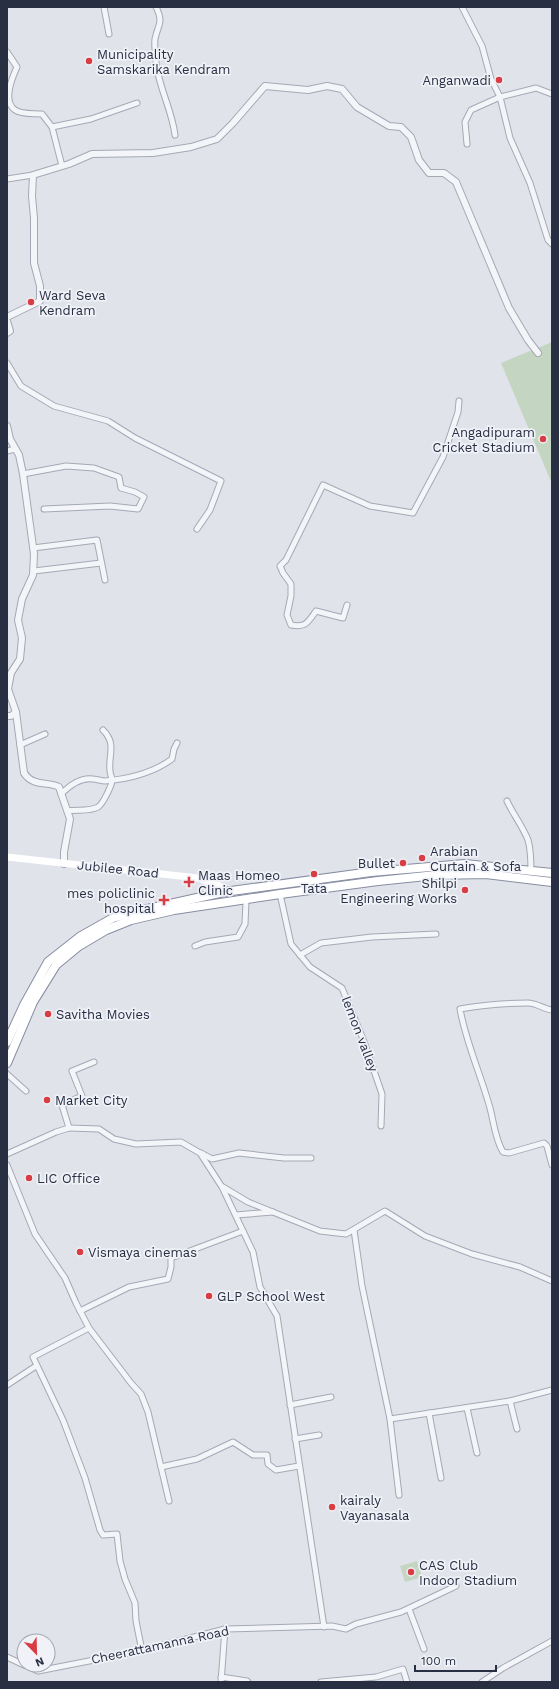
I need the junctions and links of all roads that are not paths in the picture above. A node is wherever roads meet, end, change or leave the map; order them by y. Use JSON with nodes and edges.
{"nodes":[{"id":1,"x":104,"y":7,"type":"edge"},
{"id":2,"x":156,"y":7,"type":"edge"},
{"id":3,"x":462,"y":7,"type":"edge"},
{"id":4,"x":109,"y":34,"type":"dead end"},
{"id":5,"x":7,"y":52,"type":"edge"},
{"id":6,"x":552,"y":94,"type":"edge"},
{"id":7,"x":500,"y":97,"type":"junction"},
{"id":8,"x":137,"y":103,"type":"dead end"},
{"id":9,"x":52,"y":127,"type":"junction"},
{"id":10,"x":175,"y":135,"type":"dead end"},
{"id":11,"x":467,"y":144,"type":"dead end"},
{"id":12,"x":62,"y":166,"type":"junction"},
{"id":13,"x":34,"y":175,"type":"junction"},
{"id":14,"x":7,"y":179,"type":"edge"},
{"id":15,"x":552,"y":244,"type":"edge"},
{"id":16,"x":7,"y":317,"type":"edge"},
{"id":17,"x":7,"y":321,"type":"edge"},
{"id":18,"x":7,"y":333,"type":"edge"},
{"id":19,"x":538,"y":353,"type":"dead end"},
{"id":20,"x":7,"y":363,"type":"edge"},
{"id":21,"x":459,"y":401,"type":"dead end"},
{"id":22,"x":7,"y":426,"type":"edge"},
{"id":23,"x":16,"y":450,"type":"junction"},
{"id":24,"x":7,"y":451,"type":"edge"},
{"id":25,"x":23,"y":474,"type":"junction"},
{"id":26,"x":44,"y":509,"type":"dead end"},
{"id":27,"x":197,"y":530,"type":"dead end"},
{"id":28,"x":33,"y":548,"type":"junction"},
{"id":29,"x":101,"y":563,"type":"junction"},
{"id":30,"x":34,"y":570,"type":"junction"},
{"id":31,"x":105,"y":580,"type":"dead end"},
{"id":32,"x":347,"y":605,"type":"dead end"},
{"id":33,"x":16,"y":712,"type":"junction"},
{"id":34,"x":7,"y":716,"type":"edge"},
{"id":35,"x":103,"y":730,"type":"dead end"},
{"id":36,"x":45,"y":734,"type":"dead end"},
{"id":37,"x":178,"y":743,"type":"dead end"},
{"id":38,"x":20,"y":745,"type":"junction"},
{"id":39,"x":112,"y":780,"type":"junction"},
{"id":40,"x":61,"y":794,"type":"junction"},
{"id":41,"x":507,"y":801,"type":"dead end"},
{"id":42,"x":67,"y":811,"type":"junction"},
{"id":43,"x":7,"y":857,"type":"edge"},
{"id":44,"x":64,"y":864,"type":"junction"},
{"id":45,"x":532,"y":871,"type":"junction"},
{"id":46,"x":552,"y":873,"type":"edge"},
{"id":47,"x":552,"y":882,"type":"edge"},
{"id":48,"x":224,"y":892,"type":"junction"},
{"id":49,"x":280,"y":894,"type":"junction"},
{"id":50,"x":246,"y":901,"type":"junction"},
{"id":51,"x":225,"y":903,"type":"junction"},
{"id":52,"x":436,"y":934,"type":"dead end"},
{"id":53,"x":195,"y":946,"type":"dead end"},
{"id":54,"x":300,"y":954,"type":"junction"},
{"id":55,"x":552,"y":1010,"type":"edge"},
{"id":56,"x":7,"y":1042,"type":"edge"},
{"id":57,"x":94,"y":1062,"type":"dead end"},
{"id":58,"x":7,"y":1063,"type":"edge"},
{"id":59,"x":7,"y":1074,"type":"edge"},
{"id":60,"x":26,"y":1091,"type":"dead end"},
{"id":61,"x":381,"y":1126,"type":"dead end"},
{"id":62,"x":69,"y":1128,"type":"junction"},
{"id":63,"x":200,"y":1153,"type":"junction"},
{"id":64,"x":7,"y":1154,"type":"edge"},
{"id":65,"x":311,"y":1158,"type":"dead end"},
{"id":66,"x":7,"y":1164,"type":"edge"},
{"id":67,"x":552,"y":1164,"type":"edge"},
{"id":68,"x":222,"y":1186,"type":"junction"},
{"id":69,"x":274,"y":1212,"type":"junction"},
{"id":70,"x":236,"y":1215,"type":"junction"},
{"id":71,"x":354,"y":1230,"type":"junction"},
{"id":72,"x":243,"y":1231,"type":"junction"},
{"id":73,"x":552,"y":1281,"type":"edge"},
{"id":74,"x":80,"y":1311,"type":"junction"},
{"id":75,"x":89,"y":1328,"type":"junction"},
{"id":76,"x":36,"y":1366,"type":"junction"},
{"id":77,"x":7,"y":1384,"type":"edge"},
{"id":78,"x":552,"y":1390,"type":"edge"},
{"id":79,"x":331,"y":1397,"type":"dead end"},
{"id":80,"x":510,"y":1401,"type":"junction"},
{"id":81,"x":290,"y":1405,"type":"junction"},
{"id":82,"x":467,"y":1408,"type":"junction"},
{"id":83,"x":429,"y":1413,"type":"junction"},
{"id":84,"x":390,"y":1419,"type":"junction"},
{"id":85,"x":517,"y":1429,"type":"dead end"},
{"id":86,"x":318,"y":1435,"type":"dead end"},
{"id":87,"x":295,"y":1440,"type":"junction"},
{"id":88,"x":478,"y":1453,"type":"dead end"},
{"id":89,"x":299,"y":1466,"type":"junction"},
{"id":90,"x":161,"y":1467,"type":"junction"},
{"id":91,"x":441,"y":1478,"type":"dead end"},
{"id":92,"x":399,"y":1495,"type":"dead end"},
{"id":93,"x":169,"y":1501,"type":"dead end"},
{"id":94,"x":456,"y":1586,"type":"dead end"},
{"id":95,"x":409,"y":1608,"type":"junction"},
{"id":96,"x":324,"y":1627,"type":"junction"},
{"id":97,"x":225,"y":1629,"type":"junction"},
{"id":98,"x":552,"y":1641,"type":"edge"},
{"id":99,"x":424,"y":1649,"type":"dead end"},
{"id":100,"x":140,"y":1651,"type":"junction"},
{"id":101,"x":56,"y":1667,"type":"edge"},
{"id":102,"x":221,"y":1679,"type":"edge"},
{"id":103,"x":248,"y":1682,"type":"edge"},
{"id":104,"x":320,"y":1682,"type":"edge"},
{"id":105,"x":407,"y":1682,"type":"edge"},
{"id":106,"x":482,"y":1682,"type":"edge"}],
"edges":[{"from":1,"to":4,"type":"street"},
{"from":2,"to":10,"type":"street"},
{"from":3,"to":7,"type":"street"},
{"from":5,"to":9,"type":"street"},
{"from":6,"to":7,"type":"street"},
{"from":7,"to":11,"type":"street"},
{"from":7,"to":15,"type":"street"},
{"from":8,"to":9,"type":"street"},
{"from":9,"to":12,"type":"street"},
{"from":12,"to":13,"type":"street"},
{"from":12,"to":19,"type":"street"},
{"from":13,"to":14,"type":"street"},
{"from":13,"to":16,"type":"street"},
{"from":17,"to":18,"type":"street"},
{"from":20,"to":27,"type":"street"},
{"from":21,"to":32,"type":"street"},
{"from":22,"to":23,"type":"street"},
{"from":23,"to":24,"type":"street"},
{"from":23,"to":25,"type":"street"},
{"from":25,"to":26,"type":"street"},
{"from":25,"to":28,"type":"street"},
{"from":28,"to":29,"type":"street"},
{"from":28,"to":30,"type":"street"},
{"from":29,"to":30,"type":"street"},
{"from":29,"to":31,"type":"street"},
{"from":30,"to":33,"type":"street"},
{"from":33,"to":34,"type":"street"},
{"from":33,"to":38,"type":"street"},
{"from":35,"to":39,"type":"street"},
{"from":36,"to":38,"type":"street"},
{"from":37,"to":39,"type":"street"},
{"from":38,"to":40,"type":"street"},
{"from":39,"to":40,"type":"street"},
{"from":39,"to":42,"type":"street"},
{"from":40,"to":42,"type":"street"},
{"from":41,"to":45,"type":"street"},
{"from":42,"to":44,"type":"street"},
{"from":43,"to":44,"type":"main road","name":"Jubilee Road"},
{"from":44,"to":48,"type":"main road","name":"Jubilee Road"},
{"from":45,"to":46,"type":"highway"},
{"from":45,"to":48,"type":"highway"},
{"from":47,"to":49,"type":"highway"},
{"from":48,"to":51,"type":"highway"},
{"from":48,"to":56,"type":"highway"},
{"from":49,"to":50,"type":"highway"},
{"from":49,"to":54,"type":"street","name":"lemon valley"},
{"from":50,"to":51,"type":"highway"},
{"from":50,"to":53,"type":"street"},
{"from":51,"to":58,"type":"highway"},
{"from":52,"to":54,"type":"street"},
{"from":54,"to":61,"type":"street","name":"lemon valley"},
{"from":55,"to":67,"type":"street"},
{"from":57,"to":62,"type":"street"},
{"from":59,"to":60,"type":"street"},
{"from":62,"to":63,"type":"street"},
{"from":62,"to":64,"type":"street"},
{"from":63,"to":65,"type":"street"},
{"from":63,"to":68,"type":"street"},
{"from":66,"to":74,"type":"street"},
{"from":68,"to":69,"type":"street"},
{"from":68,"to":70,"type":"street"},
{"from":69,"to":70,"type":"street"},
{"from":69,"to":71,"type":"street"},
{"from":70,"to":72,"type":"street"},
{"from":71,"to":73,"type":"street"},
{"from":71,"to":84,"type":"street"},
{"from":72,"to":74,"type":"street"},
{"from":72,"to":81,"type":"street"},
{"from":74,"to":75,"type":"street"},
{"from":75,"to":76,"type":"street"},
{"from":75,"to":90,"type":"street"},
{"from":76,"to":77,"type":"street"},
{"from":76,"to":100,"type":"street"},
{"from":78,"to":80,"type":"street"},
{"from":79,"to":81,"type":"street"},
{"from":80,"to":82,"type":"street"},
{"from":80,"to":85,"type":"street"},
{"from":81,"to":87,"type":"street"},
{"from":82,"to":83,"type":"street"},
{"from":82,"to":88,"type":"street"},
{"from":83,"to":84,"type":"street"},
{"from":83,"to":91,"type":"street"},
{"from":84,"to":92,"type":"street"},
{"from":86,"to":87,"type":"street"},
{"from":87,"to":89,"type":"street"},
{"from":89,"to":90,"type":"street"},
{"from":89,"to":96,"type":"street"},
{"from":90,"to":93,"type":"street"},
{"from":94,"to":95,"type":"street","name":"Cheerattamanna Road"},
{"from":95,"to":96,"type":"street","name":"Cheerattamanna Road"},
{"from":95,"to":99,"type":"street"},
{"from":96,"to":97,"type":"street","name":"Cheerattamanna Road"},
{"from":97,"to":100,"type":"street","name":"Cheerattamanna Road"},
{"from":97,"to":102,"type":"street"},
{"from":98,"to":106,"type":"street"},
{"from":100,"to":101,"type":"street","name":"Cheerattamanna Road"},
{"from":102,"to":103,"type":"street"},
{"from":104,"to":105,"type":"street"}]}
